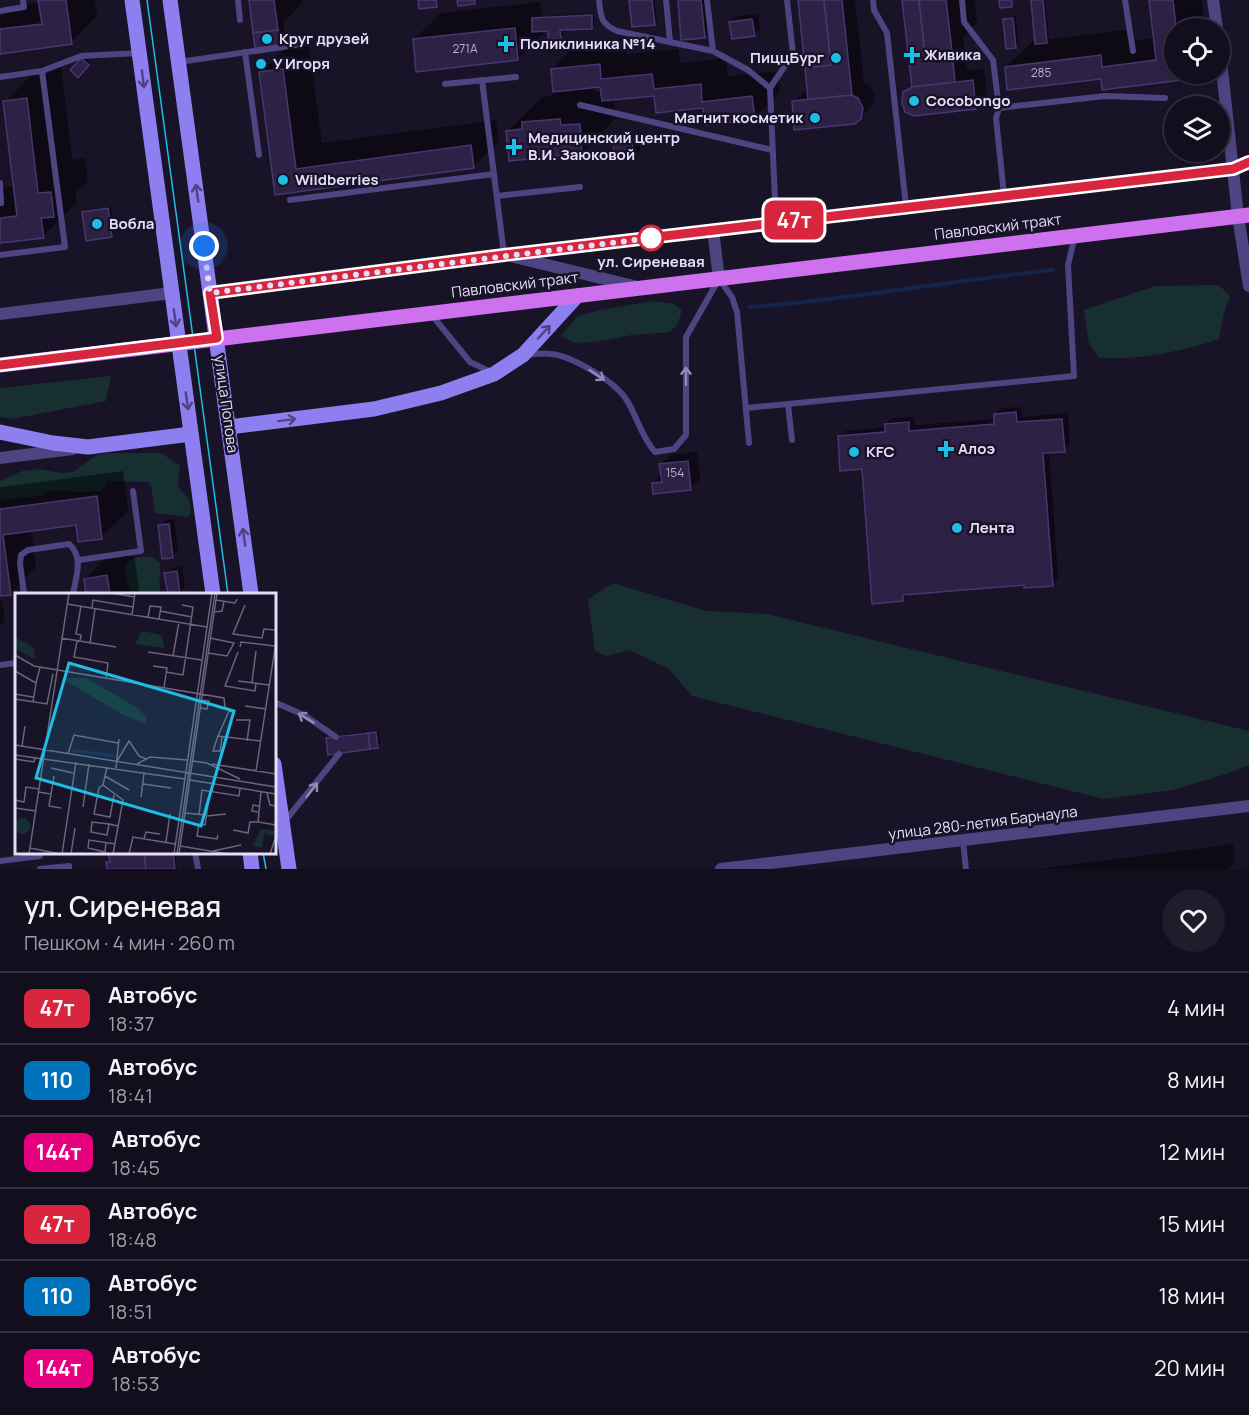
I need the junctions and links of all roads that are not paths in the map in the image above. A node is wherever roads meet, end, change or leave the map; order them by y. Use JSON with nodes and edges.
{"nodes":[{"id":1,"x":23,"y":0,"type":"edge"},
{"id":2,"x":132,"y":0,"type":"edge"},
{"id":3,"x":170,"y":0,"type":"edge"},
{"id":4,"x":238,"y":0,"type":"edge"},
{"id":5,"x":599,"y":0,"type":"edge"},
{"id":6,"x":666,"y":0,"type":"edge"},
{"id":7,"x":707,"y":0,"type":"edge"},
{"id":8,"x":787,"y":0,"type":"edge"},
{"id":9,"x":873,"y":0,"type":"edge"},
{"id":10,"x":962,"y":0,"type":"edge"},
{"id":11,"x":1125,"y":0,"type":"edge"},
{"id":12,"x":1213,"y":0,"type":"edge"},
{"id":13,"x":0,"y":10,"type":"edge"},
{"id":14,"x":1216,"y":18,"type":"edge"},
{"id":15,"x":240,"y":20,"type":"dead end"},
{"id":16,"x":670,"y":42,"type":"junction"},
{"id":17,"x":296,"y":45,"type":"dead end"},
{"id":18,"x":712,"y":51,"type":"junction"},
{"id":19,"x":1132,"y":51,"type":"dead end"},
{"id":20,"x":140,"y":52,"type":"junction"},
{"id":21,"x":245,"y":52,"type":"junction"},
{"id":22,"x":179,"y":62,"type":"junction"},
{"id":23,"x":42,"y":71,"type":"junction"},
{"id":24,"x":0,"y":77,"type":"edge"},
{"id":25,"x":516,"y":77,"type":"dead end"},
{"id":26,"x":482,"y":80,"type":"junction"},
{"id":27,"x":446,"y":84,"type":"dead end"},
{"id":28,"x":1224,"y":84,"type":"edge"},
{"id":29,"x":770,"y":88,"type":"junction"},
{"id":30,"x":1164,"y":98,"type":"edge"},
{"id":31,"x":580,"y":105,"type":"dead end"},
{"id":32,"x":999,"y":108,"type":"junction"},
{"id":33,"x":772,"y":150,"type":"junction"},
{"id":34,"x":259,"y":155,"type":"dead end"},
{"id":35,"x":1249,"y":162,"type":"edge"},
{"id":36,"x":1233,"y":169,"type":"junction"},
{"id":37,"x":494,"y":174,"type":"junction"},
{"id":38,"x":0,"y":183,"type":"edge"},
{"id":39,"x":580,"y":188,"type":"dead end"},
{"id":40,"x":1004,"y":195,"type":"junction"},
{"id":41,"x":497,"y":196,"type":"junction"},
{"id":42,"x":290,"y":200,"type":"dead end"},
{"id":43,"x":1,"y":203,"type":"edge"},
{"id":44,"x":906,"y":206,"type":"junction"},
{"id":45,"x":1243,"y":215,"type":"edge"},
{"id":46,"x":776,"y":222,"type":"junction"},
{"id":47,"x":713,"y":230,"type":"junction"},
{"id":48,"x":1076,"y":236,"type":"junction"},
{"id":49,"x":0,"y":255,"type":"edge"},
{"id":50,"x":504,"y":255,"type":"junction"},
{"id":51,"x":719,"y":279,"type":"junction"},
{"id":52,"x":1249,"y":286,"type":"edge"},
{"id":53,"x":642,"y":288,"type":"junction"},
{"id":54,"x":172,"y":293,"type":"junction"},
{"id":55,"x":210,"y":293,"type":"junction"},
{"id":56,"x":578,"y":296,"type":"junction"},
{"id":57,"x":430,"y":313,"type":"junction"},
{"id":58,"x":0,"y":314,"type":"edge"},
{"id":59,"x":217,"y":338,"type":"junction"},
{"id":60,"x":179,"y":343,"type":"junction"},
{"id":61,"x":523,"y":355,"type":"junction"},
{"id":62,"x":0,"y":365,"type":"edge"},
{"id":63,"x":494,"y":374,"type":"junction"},
{"id":64,"x":788,"y":404,"type":"junction"},
{"id":65,"x":746,"y":408,"type":"junction"},
{"id":66,"x":229,"y":427,"type":"junction"},
{"id":67,"x":0,"y":432,"type":"edge"},
{"id":68,"x":191,"y":434,"type":"junction"},
{"id":69,"x":792,"y":440,"type":"dead end"},
{"id":70,"x":749,"y":443,"type":"dead end"},
{"id":71,"x":87,"y":447,"type":"junction"},
{"id":72,"x":0,"y":458,"type":"edge"},
{"id":73,"x":133,"y":491,"type":"dead end"},
{"id":74,"x":79,"y":560,"type":"junction"},
{"id":75,"x":24,"y":593,"type":"edge"},
{"id":76,"x":74,"y":593,"type":"edge"},
{"id":77,"x":213,"y":593,"type":"edge"},
{"id":78,"x":251,"y":593,"type":"edge"},
{"id":79,"x":15,"y":663,"type":"edge"},
{"id":80,"x":0,"y":665,"type":"edge"},
{"id":81,"x":276,"y":703,"type":"edge"},
{"id":82,"x":336,"y":737,"type":"dead end"},
{"id":83,"x":339,"y":754,"type":"dead end"},
{"id":84,"x":276,"y":777,"type":"edge"},
{"id":85,"x":1249,"y":806,"type":"edge"},
{"id":86,"x":283,"y":824,"type":"junction"},
{"id":87,"x":963,"y":841,"type":"junction"},
{"id":88,"x":40,"y":854,"type":"edge"},
{"id":89,"x":195,"y":854,"type":"edge"},
{"id":90,"x":249,"y":854,"type":"edge"},
{"id":91,"x":0,"y":861,"type":"edge"},
{"id":92,"x":40,"y":869,"type":"edge"},
{"id":93,"x":69,"y":869,"type":"edge"},
{"id":94,"x":198,"y":869,"type":"edge"},
{"id":95,"x":252,"y":869,"type":"edge"},
{"id":96,"x":289,"y":869,"type":"edge"},
{"id":97,"x":721,"y":869,"type":"edge"},
{"id":98,"x":966,"y":869,"type":"edge"}],
"edges":[{"from":1,"to":13,"type":"lane"},
{"from":2,"to":20,"type":"main road"},
{"from":3,"to":22,"type":"main road","name":"улица Попова"},
{"from":4,"to":15,"type":"lane"},
{"from":5,"to":16,"type":"lane"},
{"from":6,"to":16,"type":"lane"},
{"from":7,"to":18,"type":"lane"},
{"from":8,"to":29,"type":"lane"},
{"from":9,"to":44,"type":"lane"},
{"from":10,"to":32,"type":"lane"},
{"from":11,"to":19,"type":"lane"},
{"from":12,"to":14,"type":"street"},
{"from":16,"to":18,"type":"lane"},
{"from":17,"to":21,"type":"lane"},
{"from":18,"to":29,"type":"lane"},
{"from":20,"to":23,"type":"lane"},
{"from":20,"to":54,"type":"main road","one_way":true},
{"from":21,"to":22,"type":"lane"},
{"from":21,"to":34,"type":"lane"},
{"from":55,"to":22,"type":"main road","name":"улица Попова","one_way":true},
{"from":23,"to":24,"type":"lane"},
{"from":23,"to":49,"type":"lane"},
{"from":25,"to":26,"type":"lane"},
{"from":26,"to":27,"type":"lane"},
{"from":26,"to":37,"type":"lane"},
{"from":28,"to":36,"type":"street"},
{"from":29,"to":33,"type":"lane"},
{"from":30,"to":32,"type":"lane"},
{"from":31,"to":33,"type":"lane"},
{"from":32,"to":40,"type":"lane"},
{"from":33,"to":46,"type":"lane"},
{"from":35,"to":36,"type":"street"},
{"from":36,"to":40,"type":"street"},
{"from":36,"to":45,"type":"street"},
{"from":37,"to":41,"type":"lane"},
{"from":37,"to":42,"type":"lane"},
{"from":38,"to":43,"type":"lane"},
{"from":39,"to":41,"type":"lane"},
{"from":40,"to":44,"type":"street"},
{"from":41,"to":50,"type":"lane"},
{"from":44,"to":46,"type":"street"},
{"from":45,"to":48,"type":"main road","name":"Павловский тракт"},
{"from":45,"to":52,"type":"street"},
{"from":46,"to":47,"type":"street"},
{"from":47,"to":50,"type":"street"},
{"from":47,"to":51,"type":"street"},
{"from":48,"to":51,"type":"main road","name":"Павловский тракт"},
{"from":48,"to":64,"type":"lane"},
{"from":50,"to":53,"type":"street"},
{"from":50,"to":55,"type":"street"},
{"from":51,"to":53,"type":"main road","name":"Павловский тракт"},
{"from":61,"to":51,"type":"lane","one_way":true},
{"from":51,"to":65,"type":"lane"},
{"from":53,"to":56,"type":"main road","name":"Павловский тракт"},
{"from":54,"to":58,"type":"street"},
{"from":54,"to":60,"type":"main road","one_way":true},
{"from":55,"to":59,"type":"main road","name":"улица Попова"},
{"from":56,"to":57,"type":"main road","name":"Павловский тракт"},
{"from":61,"to":56,"type":"main road","one_way":true},
{"from":57,"to":59,"type":"main road","name":"Павловский тракт"},
{"from":57,"to":63,"type":"lane"},
{"from":59,"to":60,"type":"main road","name":"Павловский тракт"},
{"from":59,"to":66,"type":"main road","name":"улица Попова"},
{"from":60,"to":62,"type":"main road","name":"Павловский тракт"},
{"from":60,"to":68,"type":"main road","one_way":true},
{"from":61,"to":63,"type":"main road"},
{"from":66,"to":63,"type":"main road","one_way":true},
{"from":64,"to":65,"type":"lane"},
{"from":64,"to":69,"type":"lane"},
{"from":65,"to":70,"type":"lane"},
{"from":78,"to":66,"type":"main road","name":"улица Попова","one_way":true},
{"from":67,"to":71,"type":"main road"},
{"from":68,"to":71,"type":"main road"},
{"from":68,"to":77,"type":"main road"},
{"from":71,"to":72,"type":"street"},
{"from":73,"to":74,"type":"lane"},
{"from":74,"to":75,"type":"lane"},
{"from":74,"to":76,"type":"lane"},
{"from":79,"to":80,"type":"lane"},
{"from":82,"to":81,"type":"lane","one_way":true},
{"from":86,"to":83,"type":"lane","one_way":true},
{"from":84,"to":86,"type":"main road"},
{"from":85,"to":87,"type":"street","name":"улица 280-летия Барнаула"},
{"from":86,"to":96,"type":"main road"},
{"from":87,"to":97,"type":"street","name":"улица 280-летия Барнаула"},
{"from":87,"to":98,"type":"lane"},
{"from":88,"to":91,"type":"lane"},
{"from":89,"to":94,"type":"lane"},
{"from":90,"to":95,"type":"main road"},
{"from":92,"to":93,"type":"lane"}]}
